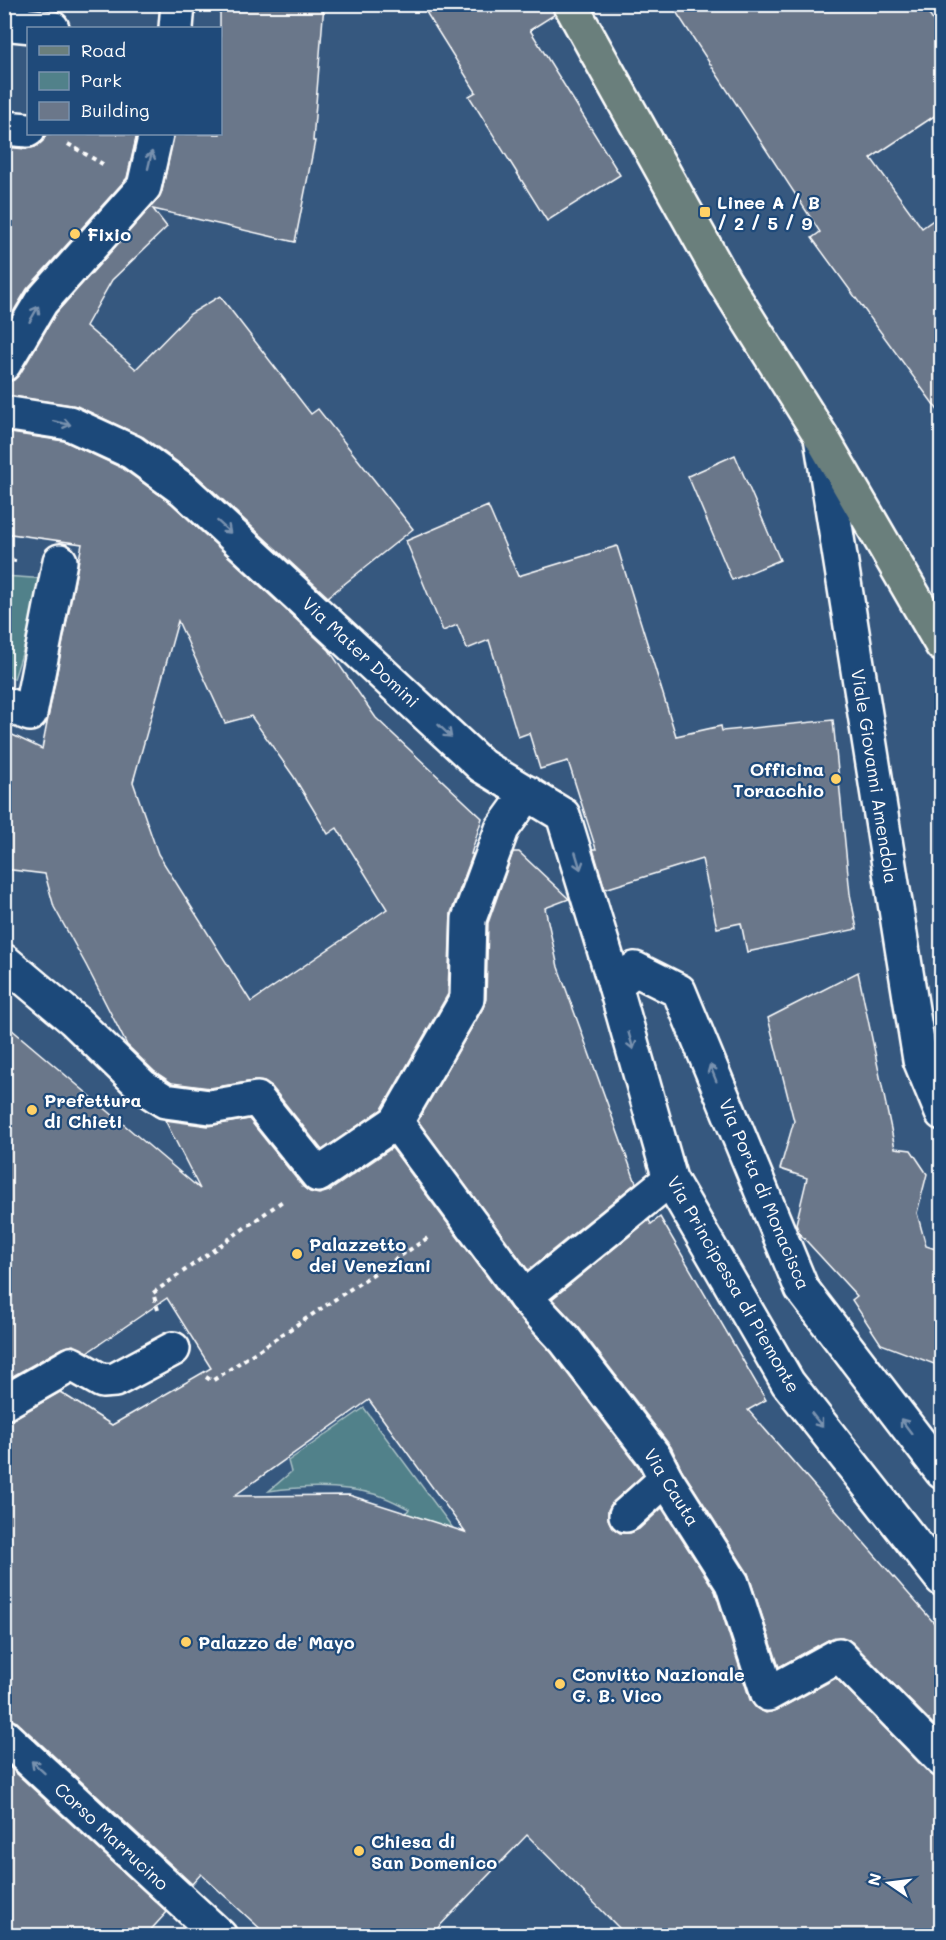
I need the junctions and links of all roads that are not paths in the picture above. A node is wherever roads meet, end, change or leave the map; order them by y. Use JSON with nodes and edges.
{"nodes":[{"id":1,"x":13,"y":4,"type":"edge"},
{"id":2,"x":178,"y":4,"type":"edge"},
{"id":3,"x":570,"y":4,"type":"edge"},
{"id":4,"x":41,"y":27,"type":"edge"},
{"id":5,"x":176,"y":27,"type":"edge"},
{"id":6,"x":4,"y":128,"type":"edge"},
{"id":7,"x":27,"y":130,"type":"edge"},
{"id":8,"x":156,"y":135,"type":"edge"},
{"id":9,"x":4,"y":364,"type":"edge"},
{"id":10,"x":4,"y":413,"type":"edge"},
{"id":11,"x":821,"y":436,"type":"junction"},
{"id":12,"x":60,"y":561,"type":"dead end"},
{"id":13,"x":942,"y":645,"type":"edge"},
{"id":14,"x":4,"y":704,"type":"edge"},
{"id":15,"x":528,"y":793,"type":"junction"},
{"id":16,"x":4,"y":961,"type":"edge"},
{"id":17,"x":615,"y":985,"type":"junction"},
{"id":18,"x":942,"y":1113,"type":"edge"},
{"id":19,"x":396,"y":1122,"type":"junction"},
{"id":20,"x":670,"y":1179,"type":"junction"},
{"id":21,"x":525,"y":1297,"type":"junction"},
{"id":22,"x":173,"y":1349,"type":"road end"},
{"id":23,"x":4,"y":1403,"type":"edge"},
{"id":24,"x":942,"y":1472,"type":"edge"},
{"id":25,"x":666,"y":1479,"type":"junction"},
{"id":26,"x":626,"y":1515,"type":"dead end"},
{"id":27,"x":942,"y":1579,"type":"edge"},
{"id":28,"x":4,"y":1736,"type":"edge"},
{"id":29,"x":942,"y":1760,"type":"edge"},
{"id":30,"x":220,"y":1935,"type":"edge"}],
"edges":[{"from":1,"to":4,"type":"street"},
{"from":2,"to":5,"type":"street"},
{"from":3,"to":11,"type":"main road"},
{"from":6,"to":7,"type":"street"},
{"from":9,"to":8,"type":"street","one_way":true},
{"from":10,"to":15,"type":"street","name":"Via Mater Domini","one_way":true},
{"from":11,"to":13,"type":"main road"},
{"from":11,"to":18,"type":"street","name":"Viale Giovanni Amendola"},
{"from":12,"to":14,"type":"street"},
{"from":15,"to":17,"type":"street","name":"Via Mater Domini","one_way":true},
{"from":15,"to":19,"type":"street"},
{"from":16,"to":19,"type":"street"},
{"from":17,"to":20,"type":"street","name":"Via Principessa di Piemonte","one_way":true},
{"from":24,"to":17,"type":"street","name":"Via Porta di Monacisca","one_way":true},
{"from":19,"to":21,"type":"street","name":"Via Cauta"},
{"from":20,"to":21,"type":"street"},
{"from":20,"to":27,"type":"street","name":"Via Principessa di Piemonte","one_way":true},
{"from":21,"to":25,"type":"street","name":"Via Cauta"},
{"from":22,"to":23,"type":"street"},
{"from":25,"to":26,"type":"street"},
{"from":25,"to":29,"type":"street","name":"Via Cauta"},
{"from":30,"to":28,"type":"street","name":"Corso Marrucino","one_way":true}]}
